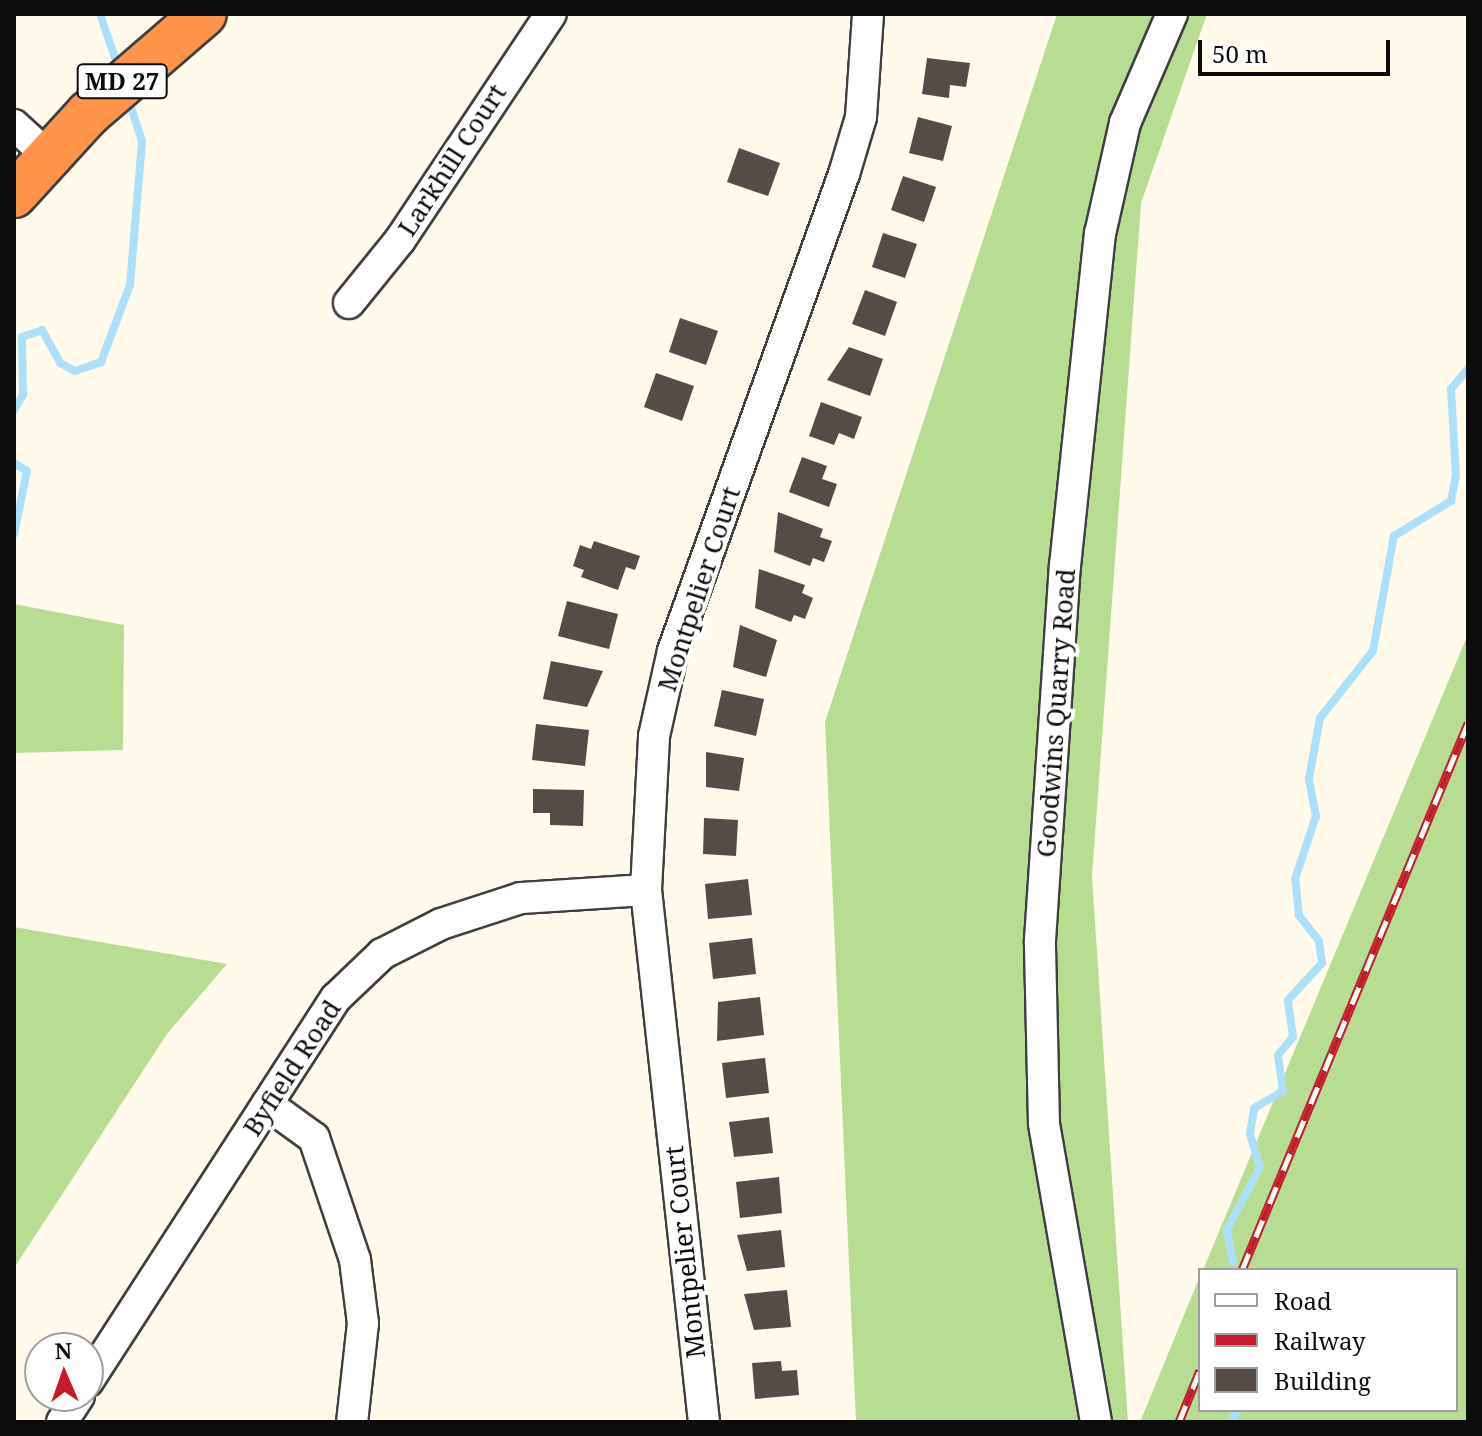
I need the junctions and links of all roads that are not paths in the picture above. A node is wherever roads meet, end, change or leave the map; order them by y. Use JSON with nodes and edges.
{"nodes":[{"id":1,"x":204,"y":14,"type":"edge"},
{"id":2,"x":551,"y":14,"type":"edge"},
{"id":3,"x":868,"y":14,"type":"edge"},
{"id":4,"x":1172,"y":14,"type":"edge"},
{"id":5,"x":14,"y":125,"type":"edge"},
{"id":6,"x":47,"y":155,"type":"junction"},
{"id":7,"x":14,"y":195,"type":"edge"},
{"id":8,"x":349,"y":303,"type":"dead end"},
{"id":9,"x":646,"y":890,"type":"junction"},
{"id":10,"x":267,"y":1104,"type":"junction"},
{"id":11,"x":104,"y":1356,"type":"edge"},
{"id":12,"x":352,"y":1422,"type":"edge"},
{"id":13,"x":704,"y":1422,"type":"edge"},
{"id":14,"x":1096,"y":1422,"type":"edge"}],
"edges":[{"from":1,"to":6,"type":"highway","number":"MD 27"},
{"from":2,"to":8,"type":"street","name":"Larkhill Court"},
{"from":3,"to":9,"type":"street","name":"Montpelier Court"},
{"from":4,"to":14,"type":"street","name":"Goodwins Quarry Road"},
{"from":5,"to":6,"type":"street"},
{"from":6,"to":7,"type":"highway","number":"MD 27"},
{"from":9,"to":10,"type":"street","name":"Byfield Road"},
{"from":9,"to":13,"type":"street","name":"Montpelier Court"},
{"from":10,"to":11,"type":"street","name":"Byfield Road"},
{"from":10,"to":12,"type":"street"}]}
